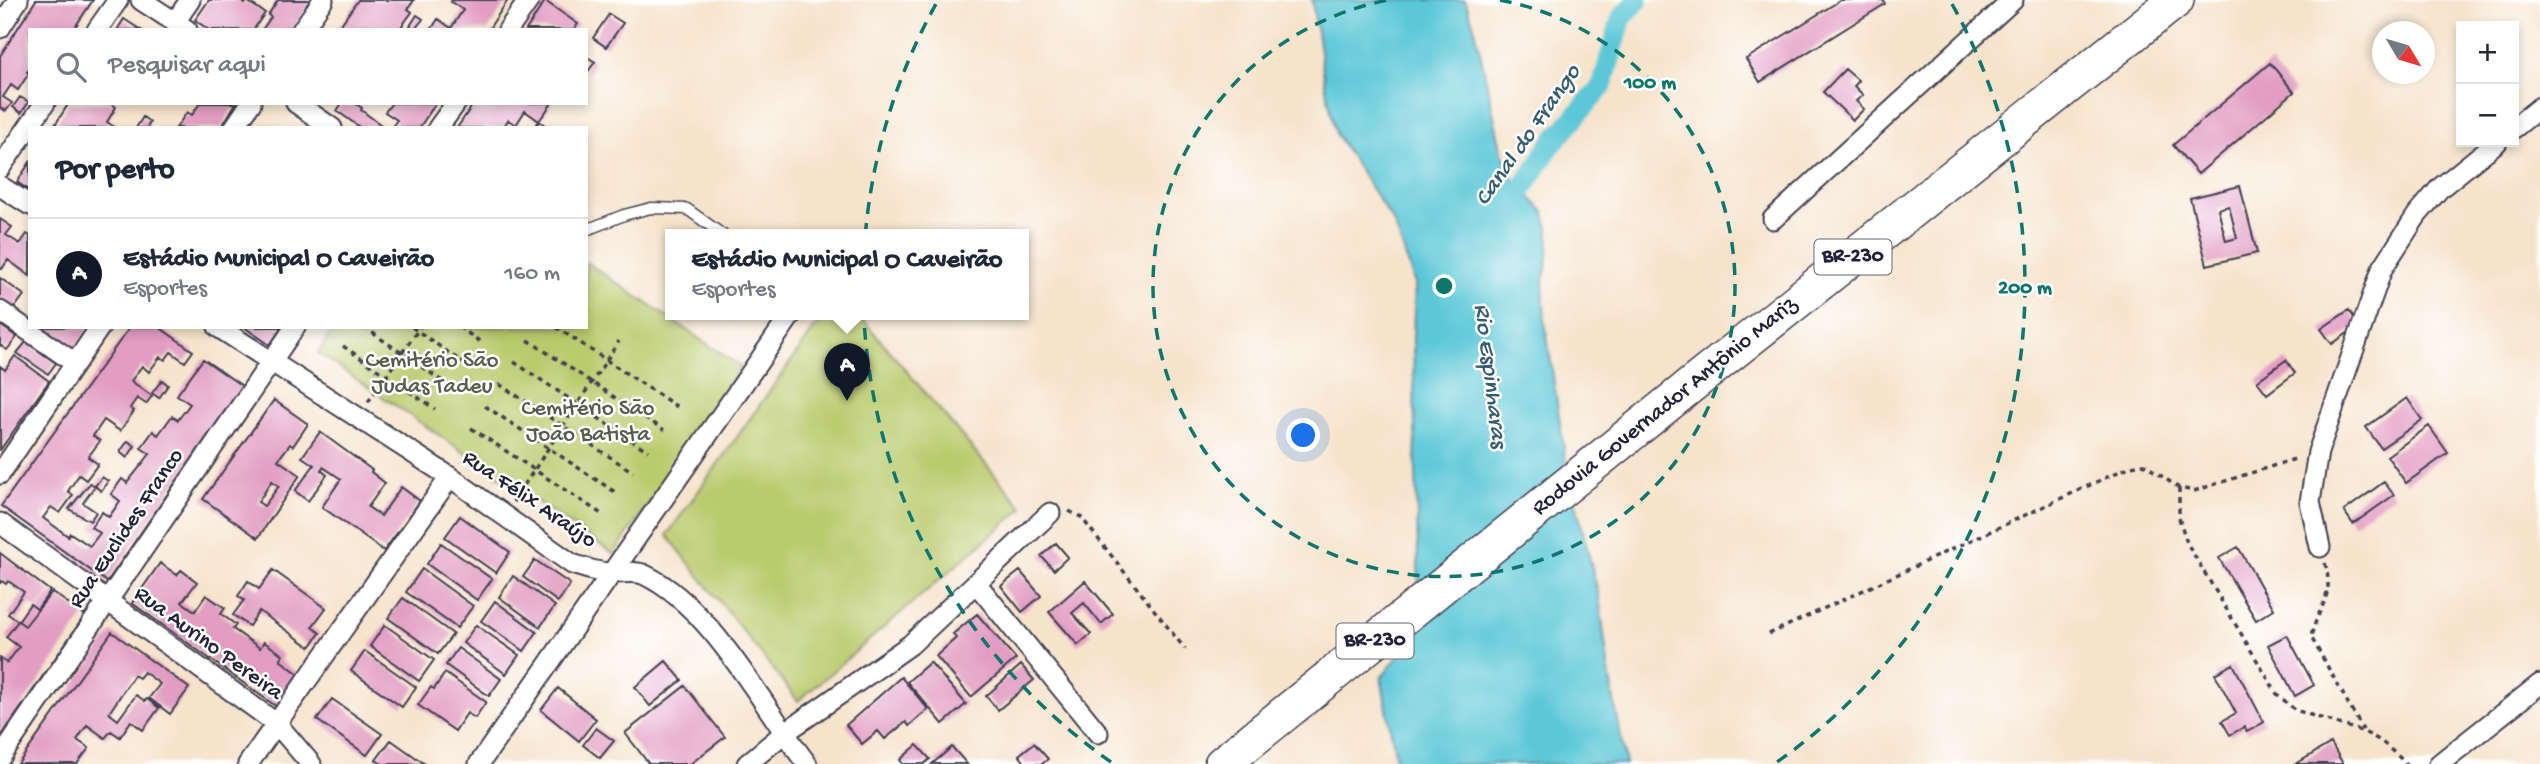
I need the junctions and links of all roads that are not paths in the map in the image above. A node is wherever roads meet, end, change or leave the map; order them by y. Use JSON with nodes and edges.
{"nodes":[{"id":1,"x":18,"y":0,"type":"edge"},
{"id":2,"x":118,"y":0,"type":"edge"},
{"id":3,"x":141,"y":0,"type":"edge"},
{"id":4,"x":190,"y":0,"type":"edge"},
{"id":5,"x":323,"y":0,"type":"edge"},
{"id":6,"x":529,"y":0,"type":"edge"},
{"id":7,"x":2013,"y":0,"type":"edge"},
{"id":8,"x":2176,"y":0,"type":"edge"},
{"id":9,"x":181,"y":26,"type":"edge"},
{"id":10,"x":0,"y":28,"type":"edge"},
{"id":11,"x":98,"y":28,"type":"edge"},
{"id":12,"x":303,"y":28,"type":"edge"},
{"id":13,"x":509,"y":28,"type":"edge"},
{"id":14,"x":45,"y":105,"type":"edge"},
{"id":15,"x":250,"y":105,"type":"edge"},
{"id":16,"x":299,"y":105,"type":"edge"},
{"id":17,"x":455,"y":105,"type":"edge"},
{"id":18,"x":2540,"y":107,"type":"edge"},
{"id":19,"x":2519,"y":124,"type":"edge"},
{"id":20,"x":30,"y":126,"type":"edge"},
{"id":21,"x":235,"y":126,"type":"edge"},
{"id":22,"x":329,"y":126,"type":"edge"},
{"id":23,"x":439,"y":126,"type":"edge"},
{"id":24,"x":28,"y":128,"type":"edge"},
{"id":25,"x":2491,"y":147,"type":"edge"},
{"id":26,"x":0,"y":168,"type":"edge"},
{"id":27,"x":0,"y":186,"type":"edge"},
{"id":28,"x":28,"y":204,"type":"edge"},
{"id":29,"x":1773,"y":219,"type":"dead end"},
{"id":30,"x":588,"y":229,"type":"edge"},
{"id":31,"x":715,"y":229,"type":"edge"},
{"id":32,"x":0,"y":310,"type":"edge"},
{"id":33,"x":788,"y":320,"type":"edge"},
{"id":34,"x":99,"y":329,"type":"edge"},
{"id":35,"x":221,"y":329,"type":"edge"},
{"id":36,"x":294,"y":329,"type":"edge"},
{"id":37,"x":271,"y":361,"type":"junction"},
{"id":38,"x":75,"y":363,"type":"junction"},
{"id":39,"x":0,"y":474,"type":"edge"},
{"id":40,"x":450,"y":477,"type":"junction"},
{"id":41,"x":1050,"y":513,"type":"road end"},
{"id":42,"x":0,"y":523,"type":"edge"},
{"id":43,"x":2320,"y":547,"type":"road end"},
{"id":44,"x":611,"y":573,"type":"junction"},
{"id":45,"x":976,"y":583,"type":"junction"},
{"id":46,"x":107,"y":601,"type":"junction"},
{"id":47,"x":2540,"y":684,"type":"edge"},
{"id":48,"x":276,"y":724,"type":"junction"},
{"id":49,"x":1098,"y":733,"type":"dead end"},
{"id":50,"x":783,"y":734,"type":"junction"},
{"id":51,"x":1233,"y":755,"type":"edge"},
{"id":52,"x":0,"y":758,"type":"edge"},
{"id":53,"x":248,"y":764,"type":"edge"},
{"id":54,"x":311,"y":764,"type":"edge"},
{"id":55,"x":479,"y":764,"type":"edge"},
{"id":56,"x":747,"y":764,"type":"edge"},
{"id":57,"x":807,"y":764,"type":"edge"},
{"id":58,"x":2439,"y":764,"type":"edge"}],
"edges":[{"from":1,"to":10,"type":"street"},
{"from":2,"to":11,"type":"street"},
{"from":3,"to":9,"type":"street"},
{"from":4,"to":9,"type":"street"},
{"from":5,"to":12,"type":"street"},
{"from":6,"to":13,"type":"street"},
{"from":7,"to":29,"type":"street"},
{"from":8,"to":51,"type":"highway","name":"Rodovia Governador Antônio Mariz","number":"BR-230"},
{"from":14,"to":20,"type":"street"},
{"from":15,"to":21,"type":"street"},
{"from":16,"to":22,"type":"street"},
{"from":17,"to":23,"type":"street"},
{"from":18,"to":19,"type":"street"},
{"from":24,"to":26,"type":"street"},
{"from":25,"to":43,"type":"street"},
{"from":27,"to":28,"type":"street"},
{"from":30,"to":31,"type":"lane"},
{"from":32,"to":38,"type":"street"},
{"from":33,"to":44,"type":"street"},
{"from":34,"to":38,"type":"street"},
{"from":35,"to":37,"type":"street","name":"Rua Félix Araújo"},
{"from":36,"to":37,"type":"street","name":"Rua Euclides Franco"},
{"from":37,"to":40,"type":"street","name":"Rua Félix Araújo"},
{"from":37,"to":46,"type":"street","name":"Rua Euclides Franco"},
{"from":38,"to":39,"type":"street"},
{"from":40,"to":44,"type":"street","name":"Rua Félix Araújo"},
{"from":40,"to":48,"type":"street"},
{"from":41,"to":45,"type":"street"},
{"from":42,"to":46,"type":"street","name":"Rua Aurino Pereira"},
{"from":44,"to":50,"type":"street","name":"Rua Félix Araújo"},
{"from":44,"to":55,"type":"street"},
{"from":45,"to":49,"type":"street"},
{"from":45,"to":50,"type":"street"},
{"from":46,"to":48,"type":"street","name":"Rua Aurino Pereira"},
{"from":46,"to":52,"type":"street","name":"Rua Euclides Franco"},
{"from":47,"to":58,"type":"street"},
{"from":48,"to":53,"type":"street"},
{"from":48,"to":54,"type":"street","name":"Rua Aurino Pereira"},
{"from":50,"to":56,"type":"street"},
{"from":50,"to":57,"type":"street","name":"Rua Félix Araújo"}]}
